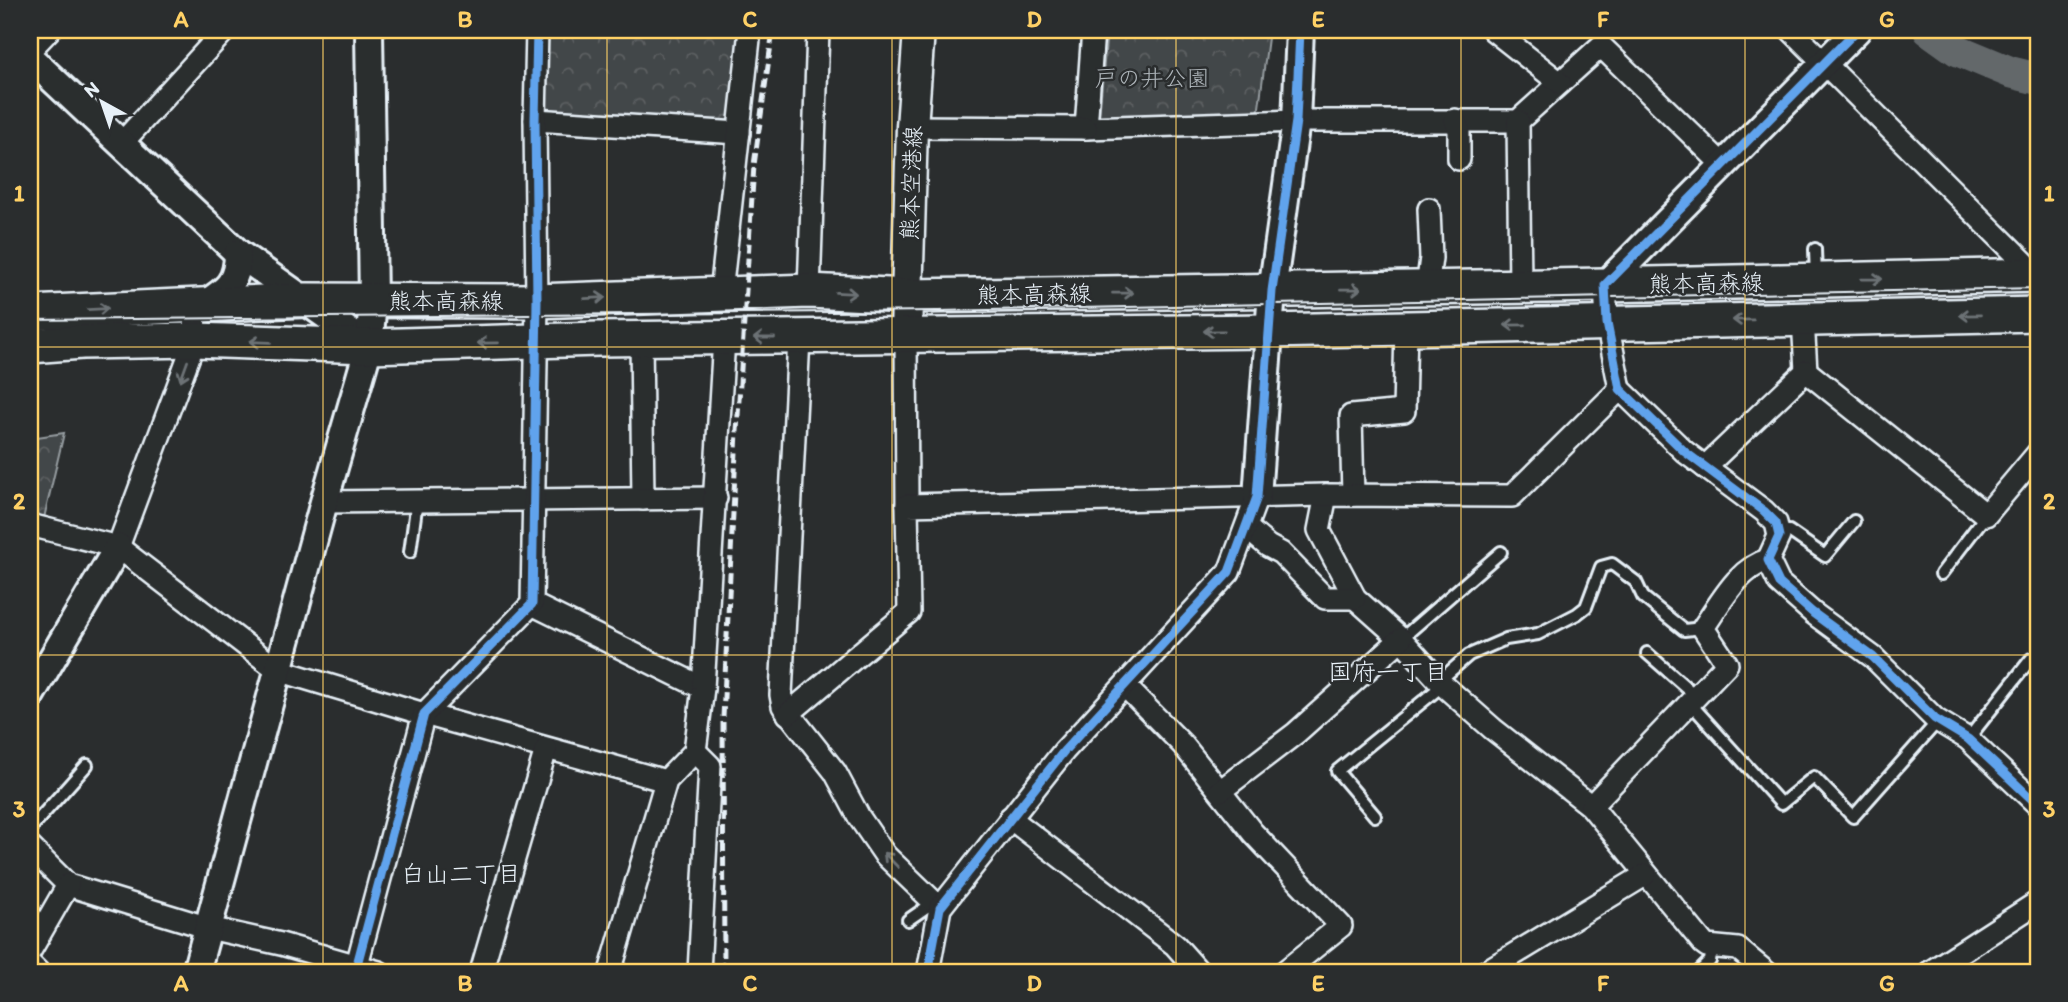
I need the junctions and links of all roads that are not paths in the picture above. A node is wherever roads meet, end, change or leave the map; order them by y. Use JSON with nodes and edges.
{"nodes":[{"id":1,"x":49,"y":30,"type":"edge"},
{"id":2,"x":225,"y":30,"type":"edge"},
{"id":3,"x":369,"y":30,"type":"edge"},
{"id":4,"x":537,"y":30,"type":"edge"},
{"id":5,"x":750,"y":30,"type":"edge"},
{"id":6,"x":818,"y":30,"type":"edge"},
{"id":7,"x":919,"y":30,"type":"edge"},
{"id":8,"x":1093,"y":30,"type":"edge"},
{"id":9,"x":1300,"y":30,"type":"edge"},
{"id":10,"x":1493,"y":30,"type":"edge"},
{"id":11,"x":1791,"y":30,"type":"edge"},
{"id":12,"x":1857,"y":30,"type":"edge"},
{"id":13,"x":30,"y":50,"type":"edge"},
{"id":14,"x":30,"y":58,"type":"edge"},
{"id":15,"x":1824,"y":64,"type":"junction"},
{"id":16,"x":1560,"y":83,"type":"junction"},
{"id":17,"x":535,"y":120,"type":"junction"},
{"id":18,"x":1455,"y":120,"type":"junction"},
{"id":19,"x":1296,"y":121,"type":"junction"},
{"id":20,"x":1518,"y":121,"type":"junction"},
{"id":21,"x":912,"y":127,"type":"junction"},
{"id":22,"x":1086,"y":128,"type":"junction"},
{"id":23,"x":738,"y":133,"type":"junction"},
{"id":24,"x":121,"y":144,"type":"junction"},
{"id":25,"x":1459,"y":159,"type":"dead end"},
{"id":26,"x":1722,"y":164,"type":"junction"},
{"id":27,"x":1429,"y":209,"type":"dead end"},
{"id":28,"x":238,"y":253,"type":"junction"},
{"id":29,"x":2038,"y":275,"type":"edge"},
{"id":30,"x":1520,"y":285,"type":"junction"},
{"id":31,"x":1605,"y":285,"type":"junction"},
{"id":32,"x":1427,"y":288,"type":"junction"},
{"id":33,"x":1272,"y":290,"type":"junction"},
{"id":34,"x":809,"y":291,"type":"junction"},
{"id":35,"x":721,"y":293,"type":"junction"},
{"id":36,"x":908,"y":296,"type":"junction"},
{"id":37,"x":306,"y":300,"type":"junction"},
{"id":38,"x":373,"y":301,"type":"junction"},
{"id":39,"x":537,"y":301,"type":"junction"},
{"id":40,"x":200,"y":304,"type":"junction"},
{"id":41,"x":30,"y":313,"type":"edge"},
{"id":42,"x":2038,"y":314,"type":"edge"},
{"id":43,"x":1803,"y":319,"type":"junction"},
{"id":44,"x":1607,"y":323,"type":"junction"},
{"id":45,"x":1406,"y":327,"type":"junction"},
{"id":46,"x":1269,"y":331,"type":"junction"},
{"id":47,"x":906,"y":336,"type":"junction"},
{"id":48,"x":724,"y":338,"type":"junction"},
{"id":49,"x":799,"y":338,"type":"junction"},
{"id":50,"x":641,"y":339,"type":"junction"},
{"id":51,"x":195,"y":340,"type":"junction"},
{"id":52,"x":535,"y":342,"type":"junction"},
{"id":53,"x":30,"y":346,"type":"edge"},
{"id":54,"x":369,"y":346,"type":"junction"},
{"id":55,"x":1806,"y":371,"type":"junction"},
{"id":56,"x":1620,"y":388,"type":"junction"},
{"id":57,"x":2037,"y":458,"type":"edge"},
{"id":58,"x":1705,"y":467,"type":"junction"},
{"id":59,"x":1325,"y":495,"type":"junction"},
{"id":60,"x":1353,"y":495,"type":"junction"},
{"id":61,"x":1257,"y":497,"type":"junction"},
{"id":62,"x":716,"y":498,"type":"junction"},
{"id":63,"x":643,"y":499,"type":"junction"},
{"id":64,"x":535,"y":500,"type":"junction"},
{"id":65,"x":417,"y":501,"type":"junction"},
{"id":66,"x":324,"y":502,"type":"junction"},
{"id":67,"x":907,"y":505,"type":"junction"},
{"id":68,"x":1986,"y":515,"type":"junction"},
{"id":69,"x":1854,"y":521,"type":"dead end"},
{"id":70,"x":30,"y":524,"type":"edge"},
{"id":71,"x":1247,"y":528,"type":"junction"},
{"id":72,"x":1778,"y":531,"type":"junction"},
{"id":73,"x":118,"y":547,"type":"junction"},
{"id":74,"x":410,"y":552,"type":"dead end"},
{"id":75,"x":1501,"y":552,"type":"dead end"},
{"id":76,"x":1768,"y":560,"type":"junction"},
{"id":77,"x":1941,"y":574,"type":"dead end"},
{"id":78,"x":1355,"y":598,"type":"junction"},
{"id":79,"x":533,"y":604,"type":"junction"},
{"id":80,"x":1703,"y":628,"type":"junction"},
{"id":81,"x":1401,"y":639,"type":"junction"},
{"id":82,"x":1647,"y":653,"type":"dead end"},
{"id":83,"x":2038,"y":666,"type":"edge"},
{"id":84,"x":278,"y":670,"type":"junction"},
{"id":85,"x":1441,"y":683,"type":"junction"},
{"id":86,"x":1126,"y":687,"type":"junction"},
{"id":87,"x":703,"y":688,"type":"junction"},
{"id":88,"x":30,"y":696,"type":"edge"},
{"id":89,"x":1693,"y":699,"type":"junction"},
{"id":90,"x":424,"y":714,"type":"junction"},
{"id":91,"x":788,"y":714,"type":"junction"},
{"id":92,"x":1938,"y":721,"type":"junction"},
{"id":93,"x":1968,"y":739,"type":"junction"},
{"id":94,"x":546,"y":749,"type":"junction"},
{"id":95,"x":695,"y":751,"type":"junction"},
{"id":96,"x":88,"y":765,"type":"dead end"},
{"id":97,"x":666,"y":781,"type":"junction"},
{"id":98,"x":1220,"y":791,"type":"junction"},
{"id":99,"x":2038,"y":805,"type":"edge"},
{"id":100,"x":1591,"y":806,"type":"junction"},
{"id":101,"x":1375,"y":816,"type":"dead end"},
{"id":102,"x":1010,"y":818,"type":"junction"},
{"id":103,"x":30,"y":830,"type":"edge"},
{"id":104,"x":30,"y":847,"type":"edge"},
{"id":105,"x":1645,"y":875,"type":"junction"},
{"id":106,"x":68,"y":885,"type":"junction"},
{"id":107,"x":2038,"y":902,"type":"edge"},
{"id":108,"x":937,"y":905,"type":"junction"},
{"id":109,"x":908,"y":920,"type":"dead end"},
{"id":110,"x":209,"y":928,"type":"junction"},
{"id":111,"x":1712,"y":947,"type":"junction"},
{"id":112,"x":30,"y":951,"type":"edge"},
{"id":113,"x":30,"y":964,"type":"edge"},
{"id":114,"x":356,"y":969,"type":"edge"},
{"id":115,"x":38,"y":972,"type":"edge"},
{"id":116,"x":196,"y":972,"type":"edge"},
{"id":117,"x":379,"y":972,"type":"edge"},
{"id":118,"x":481,"y":972,"type":"edge"},
{"id":119,"x":610,"y":972,"type":"edge"},
{"id":120,"x":699,"y":972,"type":"edge"},
{"id":121,"x":928,"y":972,"type":"edge"},
{"id":122,"x":1199,"y":972,"type":"edge"},
{"id":123,"x":1284,"y":972,"type":"edge"},
{"id":124,"x":1485,"y":972,"type":"edge"},
{"id":125,"x":1699,"y":972,"type":"edge"},
{"id":126,"x":1766,"y":972,"type":"edge"},
{"id":127,"x":1930,"y":972,"type":"edge"}],
"edges":[{"from":1,"to":13,"type":"street"},
{"from":2,"to":24,"type":"street"},
{"from":3,"to":38,"type":"street"},
{"from":4,"to":17,"type":"street"},
{"from":5,"to":23,"type":"street"},
{"from":6,"to":34,"type":"street"},
{"from":7,"to":21,"type":"main road","name":"熊本空港線"},
{"from":8,"to":22,"type":"street"},
{"from":9,"to":19,"type":"street"},
{"from":10,"to":16,"type":"street"},
{"from":11,"to":15,"type":"street"},
{"from":12,"to":15,"type":"street"},
{"from":14,"to":24,"type":"street"},
{"from":15,"to":26,"type":"street"},
{"from":15,"to":29,"type":"street"},
{"from":16,"to":20,"type":"street"},
{"from":16,"to":26,"type":"street"},
{"from":17,"to":23,"type":"street"},
{"from":17,"to":39,"type":"street"},
{"from":18,"to":19,"type":"street"},
{"from":18,"to":20,"type":"street"},
{"from":18,"to":25,"type":"street"},
{"from":19,"to":22,"type":"street"},
{"from":19,"to":33,"type":"street"},
{"from":20,"to":30,"type":"street"},
{"from":21,"to":22,"type":"street"},
{"from":21,"to":36,"type":"main road","name":"熊本空港線"},
{"from":23,"to":35,"type":"street"},
{"from":24,"to":28,"type":"street"},
{"from":26,"to":31,"type":"street"},
{"from":27,"to":32,"type":"street"},
{"from":28,"to":37,"type":"street"},
{"from":28,"to":40,"type":"street"},
{"from":31,"to":29,"type":"main road","name":"熊本高森線","one_way":true},
{"from":30,"to":31,"type":"main road","name":"熊本高森線"},
{"from":30,"to":32,"type":"main road","name":"熊本高森線"},
{"from":31,"to":44,"type":"street"},
{"from":33,"to":32,"type":"main road","name":"熊本高森線","one_way":true},
{"from":36,"to":33,"type":"main road","name":"熊本高森線","one_way":true},
{"from":33,"to":46,"type":"street"},
{"from":34,"to":35,"type":"main road","name":"熊本高森線"},
{"from":34,"to":36,"type":"main road","name":"熊本高森線","one_way":true},
{"from":39,"to":35,"type":"main road","name":"熊本高森線","one_way":true},
{"from":36,"to":47,"type":"main road","name":"熊本空港線"},
{"from":37,"to":38,"type":"main road","name":"熊本高森線"},
{"from":37,"to":40,"type":"main road","name":"熊本高森線"},
{"from":37,"to":54,"type":"street"},
{"from":38,"to":39,"type":"main road","name":"熊本高森線"},
{"from":38,"to":54,"type":"street"},
{"from":39,"to":52,"type":"street"},
{"from":41,"to":40,"type":"main road","name":"熊本高森線","one_way":true},
{"from":40,"to":51,"type":"street"},
{"from":42,"to":43,"type":"main road","name":"熊本高森線","one_way":true},
{"from":43,"to":44,"type":"main road","name":"熊本高森線","one_way":true},
{"from":43,"to":55,"type":"street"},
{"from":44,"to":45,"type":"main road","name":"熊本高森線","one_way":true},
{"from":44,"to":56,"type":"street"},
{"from":45,"to":46,"type":"main road","name":"熊本高森線"},
{"from":45,"to":60,"type":"street"},
{"from":46,"to":47,"type":"main road","name":"熊本高森線","one_way":true},
{"from":46,"to":61,"type":"street"},
{"from":47,"to":49,"type":"main road","name":"熊本高森線"},
{"from":47,"to":67,"type":"street"},
{"from":49,"to":48,"type":"main road","name":"熊本高森線","one_way":true},
{"from":48,"to":50,"type":"main road","name":"熊本高森線"},
{"from":48,"to":62,"type":"street"},
{"from":49,"to":91,"type":"street"},
{"from":50,"to":52,"type":"main road","name":"熊本高森線"},
{"from":50,"to":63,"type":"street"},
{"from":51,"to":53,"type":"main road","name":"熊本高森線"},
{"from":54,"to":51,"type":"main road","name":"熊本高森線","one_way":true},
{"from":51,"to":73,"type":"street","one_way":true},
{"from":52,"to":54,"type":"main road","name":"熊本高森線","one_way":true},
{"from":52,"to":64,"type":"street"},
{"from":54,"to":66,"type":"street"},
{"from":55,"to":58,"type":"street"},
{"from":55,"to":68,"type":"street"},
{"from":56,"to":58,"type":"street"},
{"from":56,"to":60,"type":"street"},
{"from":57,"to":68,"type":"street"},
{"from":58,"to":72,"type":"street"},
{"from":59,"to":60,"type":"street"},
{"from":59,"to":61,"type":"street"},
{"from":59,"to":78,"type":"street"},
{"from":61,"to":67,"type":"street"},
{"from":61,"to":71,"type":"street"},
{"from":62,"to":63,"type":"street"},
{"from":62,"to":87,"type":"street"},
{"from":63,"to":64,"type":"street"},
{"from":64,"to":65,"type":"street"},
{"from":64,"to":79,"type":"street"},
{"from":65,"to":66,"type":"street"},
{"from":65,"to":74,"type":"lane"},
{"from":66,"to":84,"type":"street"},
{"from":67,"to":91,"type":"street"},
{"from":68,"to":77,"type":"lane"},
{"from":69,"to":72,"type":"lane"},
{"from":70,"to":73,"type":"street"},
{"from":71,"to":78,"type":"street"},
{"from":71,"to":86,"type":"street"},
{"from":72,"to":76,"type":"street"},
{"from":73,"to":84,"type":"street"},
{"from":73,"to":88,"type":"street"},
{"from":75,"to":81,"type":"lane"},
{"from":76,"to":80,"type":"street"},
{"from":76,"to":92,"type":"street"},
{"from":78,"to":81,"type":"street"},
{"from":79,"to":87,"type":"street"},
{"from":79,"to":90,"type":"street"},
{"from":80,"to":85,"type":"lane"},
{"from":80,"to":89,"type":"street"},
{"from":81,"to":85,"type":"street"},
{"from":81,"to":98,"type":"street"},
{"from":82,"to":89,"type":"lane"},
{"from":83,"to":93,"type":"lane"},
{"from":84,"to":90,"type":"street"},
{"from":84,"to":110,"type":"street"},
{"from":85,"to":100,"type":"street"},
{"from":85,"to":101,"type":"lane"},
{"from":86,"to":98,"type":"street"},
{"from":86,"to":102,"type":"street"},
{"from":87,"to":95,"type":"street"},
{"from":89,"to":92,"type":"lane"},
{"from":89,"to":100,"type":"street"},
{"from":90,"to":94,"type":"street"},
{"from":90,"to":114,"type":"street"},
{"from":108,"to":91,"type":"street","one_way":true},
{"from":92,"to":93,"type":"street"},
{"from":93,"to":99,"type":"street"},
{"from":94,"to":97,"type":"street"},
{"from":94,"to":118,"type":"street"},
{"from":95,"to":97,"type":"street"},
{"from":95,"to":120,"type":"street"},
{"from":96,"to":103,"type":"lane"},
{"from":97,"to":119,"type":"street"},
{"from":98,"to":123,"type":"street"},
{"from":100,"to":105,"type":"street"},
{"from":102,"to":108,"type":"street"},
{"from":102,"to":122,"type":"street"},
{"from":104,"to":106,"type":"street"},
{"from":105,"to":111,"type":"street"},
{"from":105,"to":124,"type":"street"},
{"from":106,"to":110,"type":"street"},
{"from":106,"to":112,"type":"street"},
{"from":107,"to":127,"type":"street"},
{"from":108,"to":109,"type":"lane"},
{"from":108,"to":121,"type":"street"},
{"from":110,"to":114,"type":"street"},
{"from":110,"to":116,"type":"street"},
{"from":111,"to":125,"type":"lane"},
{"from":111,"to":126,"type":"street"},
{"from":113,"to":115,"type":"street"},
{"from":114,"to":117,"type":"street"}]}
